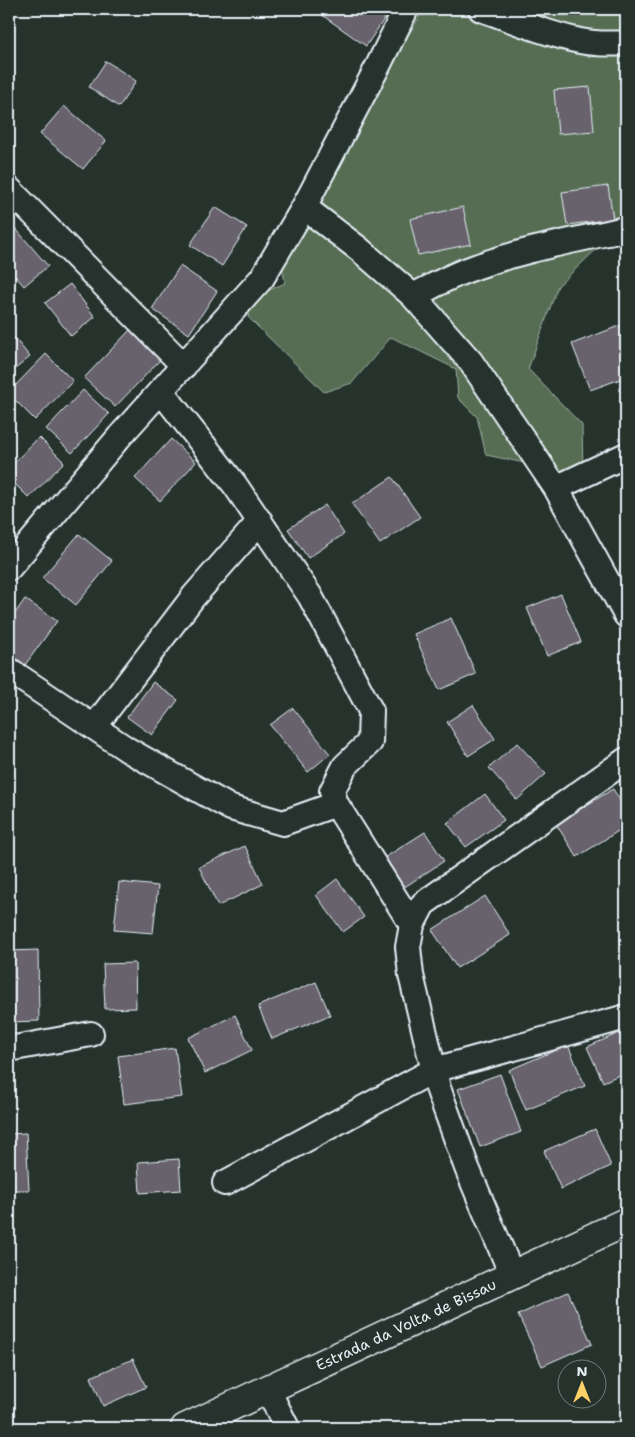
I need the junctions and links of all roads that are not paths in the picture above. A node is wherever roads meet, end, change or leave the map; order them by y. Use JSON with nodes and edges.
{"nodes":[{"id":1,"x":406,"y":9,"type":"edge"},
{"id":2,"x":481,"y":9,"type":"edge"},
{"id":3,"x":626,"y":43,"type":"edge"},
{"id":4,"x":9,"y":189,"type":"edge"},
{"id":5,"x":304,"y":207,"type":"junction"},
{"id":6,"x":626,"y":229,"type":"edge"},
{"id":7,"x":413,"y":296,"type":"junction"},
{"id":8,"x":184,"y":366,"type":"junction"},
{"id":9,"x":161,"y":391,"type":"junction"},
{"id":10,"x":626,"y":455,"type":"edge"},
{"id":11,"x":556,"y":488,"type":"junction"},
{"id":12,"x":260,"y":521,"type":"junction"},
{"id":13,"x":9,"y":568,"type":"edge"},
{"id":14,"x":626,"y":615,"type":"edge"},
{"id":15,"x":9,"y":670,"type":"edge"},
{"id":16,"x":94,"y":727,"type":"junction"},
{"id":17,"x":626,"y":760,"type":"edge"},
{"id":18,"x":336,"y":804,"type":"junction"},
{"id":19,"x":412,"y":924,"type":"junction"},
{"id":20,"x":626,"y":1017,"type":"edge"},
{"id":21,"x":90,"y":1034,"type":"dead end"},
{"id":22,"x":9,"y":1049,"type":"edge"},
{"id":23,"x":434,"y":1070,"type":"junction"},
{"id":24,"x":225,"y":1183,"type":"dead end"},
{"id":25,"x":626,"y":1222,"type":"edge"},
{"id":26,"x":512,"y":1275,"type":"junction"},
{"id":27,"x":268,"y":1390,"type":"junction"},
{"id":28,"x":185,"y":1428,"type":"edge"},
{"id":29,"x":287,"y":1428,"type":"edge"}],
"edges":[{"from":1,"to":5,"type":"street"},
{"from":2,"to":3,"type":"street"},
{"from":4,"to":8,"type":"street"},
{"from":5,"to":7,"type":"street"},
{"from":5,"to":8,"type":"street"},
{"from":6,"to":7,"type":"street"},
{"from":7,"to":11,"type":"street"},
{"from":8,"to":9,"type":"street"},
{"from":9,"to":12,"type":"street"},
{"from":9,"to":13,"type":"street"},
{"from":10,"to":11,"type":"street"},
{"from":11,"to":14,"type":"street"},
{"from":12,"to":16,"type":"street"},
{"from":12,"to":18,"type":"street"},
{"from":15,"to":16,"type":"street"},
{"from":16,"to":18,"type":"street"},
{"from":17,"to":19,"type":"street"},
{"from":18,"to":19,"type":"street"},
{"from":19,"to":23,"type":"street"},
{"from":20,"to":23,"type":"street"},
{"from":21,"to":22,"type":"street"},
{"from":23,"to":24,"type":"street"},
{"from":23,"to":26,"type":"street"},
{"from":25,"to":26,"type":"main road","name":"Estrada da Volta de Bissau"},
{"from":26,"to":27,"type":"main road","name":"Estrada da Volta de Bissau"},
{"from":27,"to":28,"type":"main road","name":"Estrada da Volta de Bissau"},
{"from":27,"to":29,"type":"street"}]}
